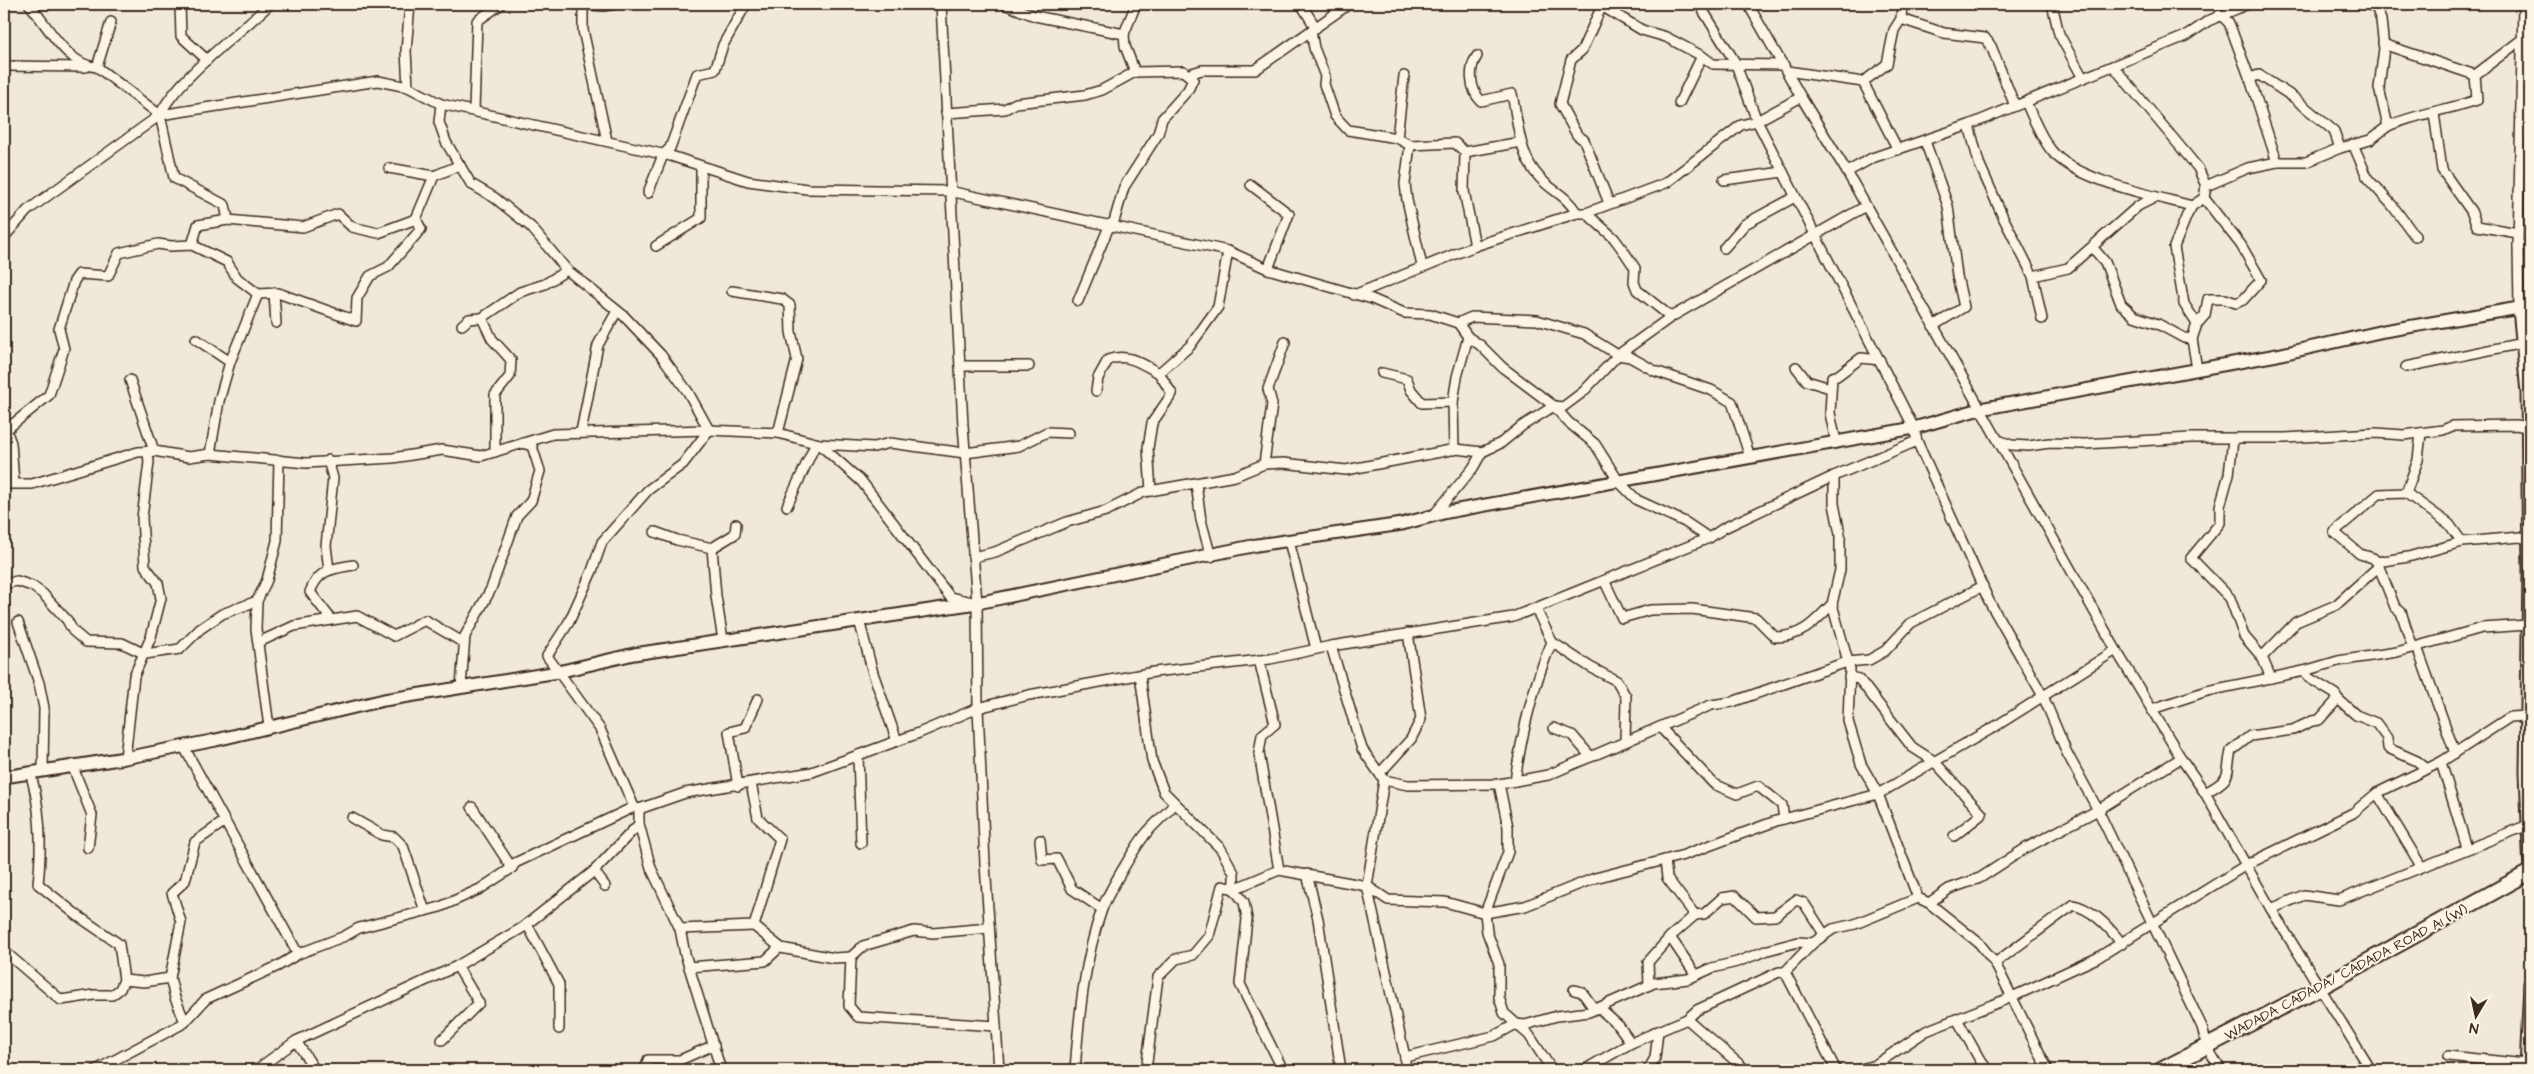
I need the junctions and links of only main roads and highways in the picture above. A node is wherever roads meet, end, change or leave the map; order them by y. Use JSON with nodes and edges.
{"nodes":[{"id":1,"x":2530,"y":873,"type":"edge"},
{"id":2,"x":2161,"y":1070,"type":"edge"}],
"edges":[{"from":1,"to":2,"type":"main road","name":"WADADA CADADA/ CADADA ROAD A1 (W)"}]}
